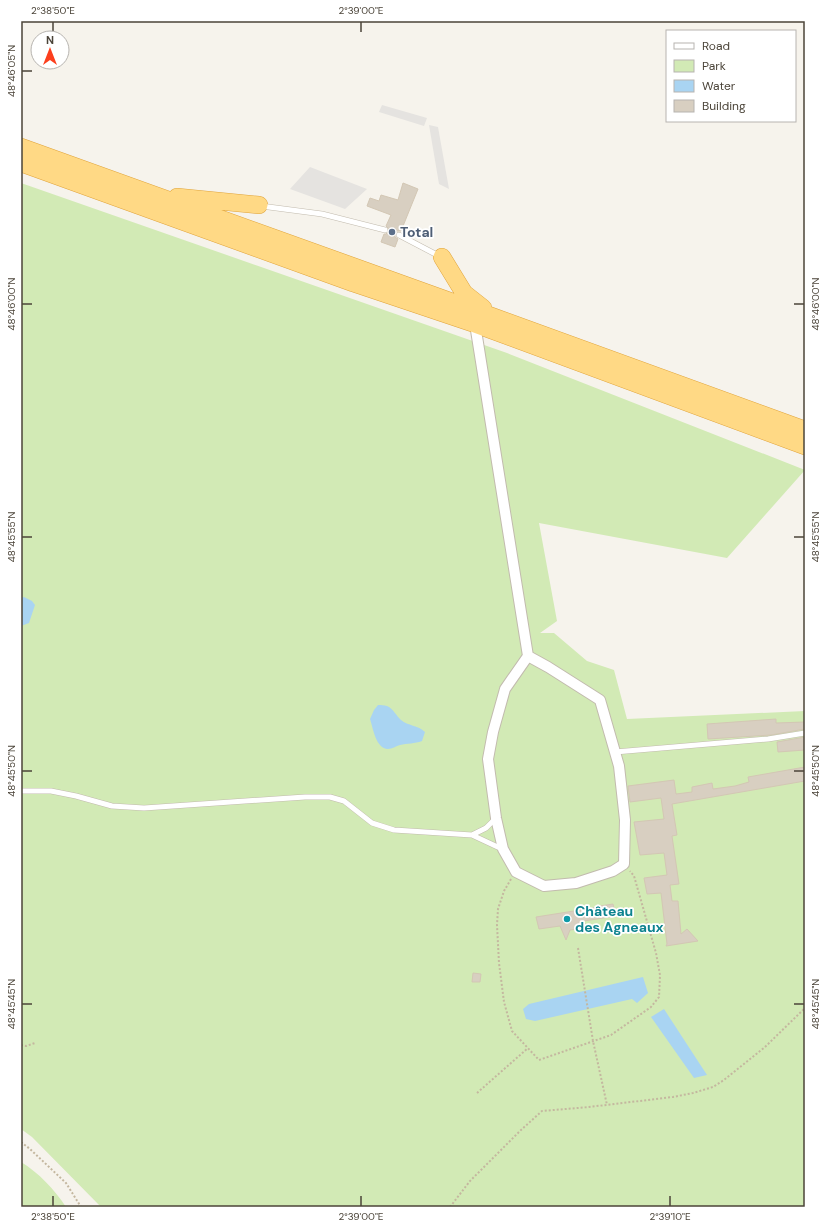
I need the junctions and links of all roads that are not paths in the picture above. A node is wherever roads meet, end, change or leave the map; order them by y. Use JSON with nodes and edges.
{"nodes":[{"id":1,"x":21,"y":147,"type":"edge"},
{"id":2,"x":21,"y":163,"type":"edge"},
{"id":3,"x":150,"y":194,"type":"junction"},
{"id":4,"x":258,"y":205,"type":"joint"},
{"id":5,"x":385,"y":230,"type":"dead end"},
{"id":6,"x":399,"y":235,"type":"dead end"},
{"id":7,"x":442,"y":257,"type":"joint"},
{"id":8,"x":494,"y":317,"type":"junction"},
{"id":9,"x":475,"y":324,"type":"junction"},
{"id":10,"x":805,"y":430,"type":"edge"},
{"id":11,"x":805,"y":446,"type":"edge"},
{"id":12,"x":528,"y":656,"type":"junction"},
{"id":13,"x":805,"y":733,"type":"edge"},
{"id":14,"x":615,"y":752,"type":"junction"},
{"id":15,"x":21,"y":792,"type":"edge"},
{"id":16,"x":496,"y":818,"type":"junction"},
{"id":17,"x":472,"y":835,"type":"junction"},
{"id":18,"x":503,"y":849,"type":"junction"}],
"edges":[{"from":1,"to":3,"type":"highway"},
{"from":2,"to":9,"type":"highway"},
{"from":3,"to":4,"type":"highway"},
{"from":3,"to":8,"type":"highway"},
{"from":4,"to":5,"type":"lane"},
{"from":6,"to":7,"type":"lane"},
{"from":7,"to":8,"type":"highway"},
{"from":8,"to":10,"type":"highway"},
{"from":9,"to":11,"type":"highway"},
{"from":9,"to":12,"type":"street"},
{"from":12,"to":14,"type":"street"},
{"from":12,"to":16,"type":"street"},
{"from":13,"to":14,"type":"lane"},
{"from":14,"to":18,"type":"street"},
{"from":15,"to":17,"type":"lane"},
{"from":16,"to":17,"type":"lane"},
{"from":16,"to":18,"type":"street"},
{"from":17,"to":18,"type":"lane"}]}
